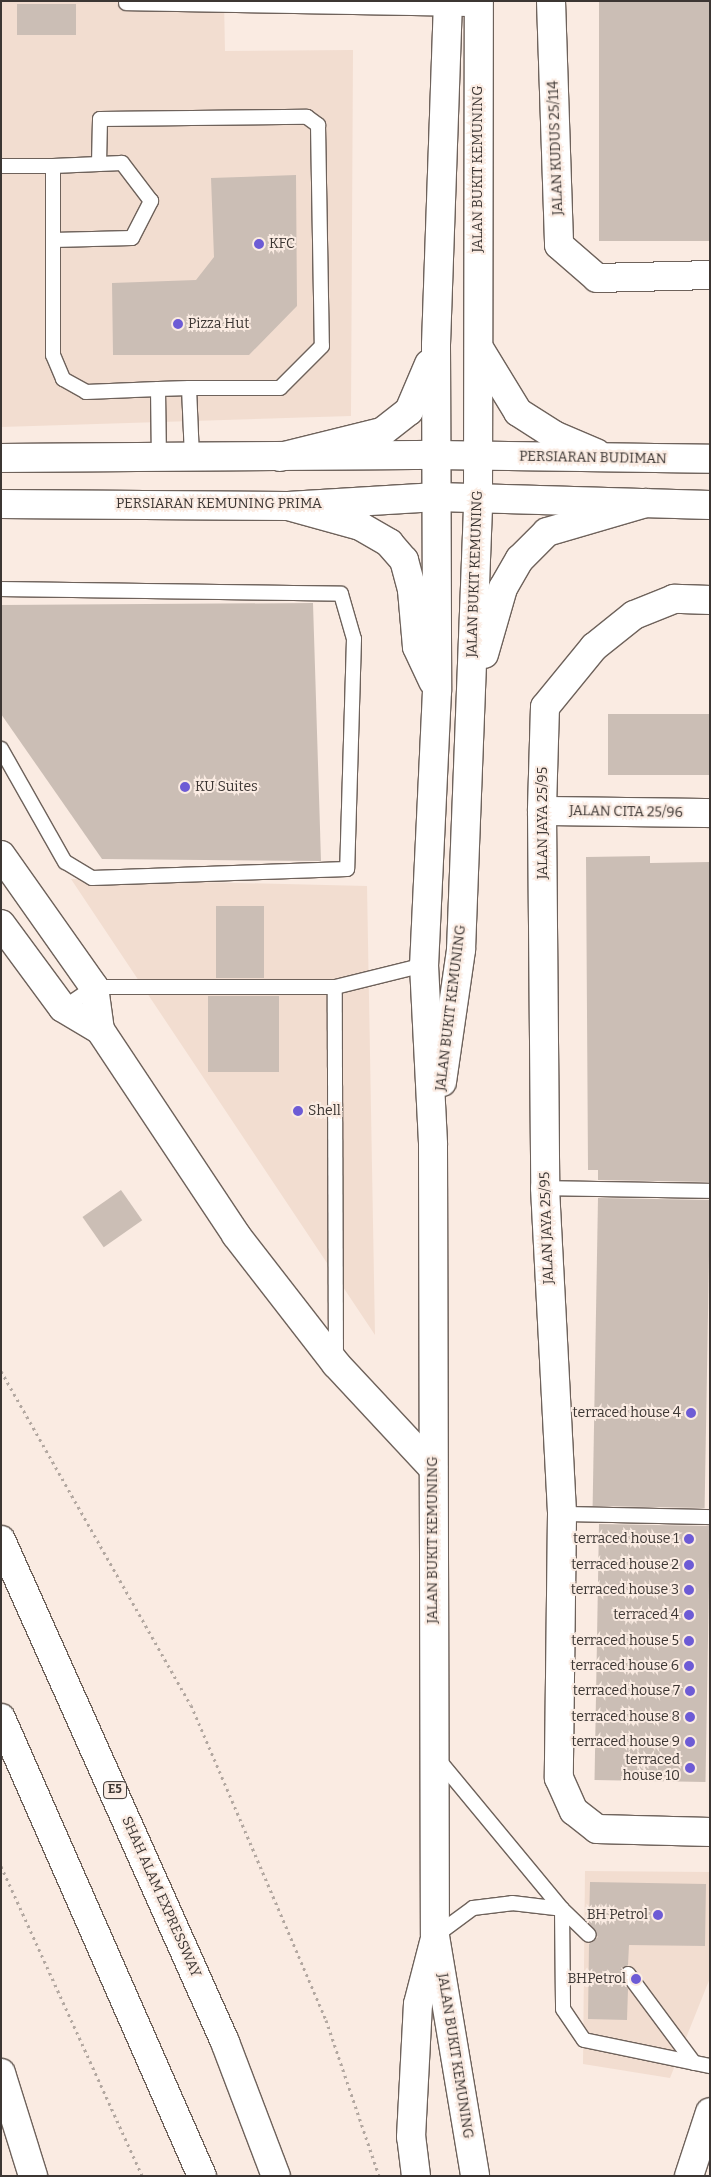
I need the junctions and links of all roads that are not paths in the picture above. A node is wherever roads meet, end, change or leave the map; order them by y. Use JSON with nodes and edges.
{"nodes":[{"id":1,"x":551,"y":1,"type":"edge"},
{"id":2,"x":126,"y":3,"type":"dead end"},
{"id":3,"x":448,"y":4,"type":"edge"},
{"id":4,"x":478,"y":5,"type":"edge"},
{"id":5,"x":99,"y":164,"type":"junction"},
{"id":6,"x":1,"y":166,"type":"edge"},
{"id":7,"x":53,"y":166,"type":"junction"},
{"id":8,"x":53,"y":240,"type":"junction"},
{"id":9,"x":710,"y":276,"type":"edge"},
{"id":10,"x":436,"y":345,"type":"junction"},
{"id":11,"x":478,"y":347,"type":"junction"},
{"id":12,"x":189,"y":388,"type":"junction"},
{"id":13,"x":158,"y":389,"type":"junction"},
{"id":14,"x":435,"y":455,"type":"junction"},
{"id":15,"x":280,"y":456,"type":"junction"},
{"id":16,"x":159,"y":457,"type":"junction"},
{"id":17,"x":192,"y":457,"type":"junction"},
{"id":18,"x":477,"y":457,"type":"junction"},
{"id":19,"x":1,"y":458,"type":"edge"},
{"id":20,"x":610,"y":459,"type":"junction"},
{"id":21,"x":710,"y":459,"type":"edge"},
{"id":22,"x":437,"y":497,"type":"junction"},
{"id":23,"x":478,"y":498,"type":"junction"},
{"id":24,"x":646,"y":503,"type":"junction"},
{"id":25,"x":1,"y":504,"type":"edge"},
{"id":26,"x":710,"y":505,"type":"edge"},
{"id":27,"x":288,"y":506,"type":"junction"},
{"id":28,"x":1,"y":589,"type":"edge"},
{"id":29,"x":710,"y":600,"type":"edge"},
{"id":30,"x":437,"y":691,"type":"junction"},
{"id":31,"x":470,"y":728,"type":"junction"},
{"id":32,"x":1,"y":749,"type":"edge"},
{"id":33,"x":542,"y":811,"type":"junction"},
{"id":34,"x":710,"y":813,"type":"edge"},
{"id":35,"x":1,"y":855,"type":"edge"},
{"id":36,"x":1,"y":924,"type":"edge"},
{"id":37,"x":424,"y":965,"type":"junction"},
{"id":38,"x":335,"y":986,"type":"junction"},
{"id":39,"x":94,"y":987,"type":"junction"},
{"id":40,"x":63,"y":1008,"type":"junction"},
{"id":41,"x":100,"y":1030,"type":"junction"},
{"id":42,"x":433,"y":1145,"type":"junction"},
{"id":43,"x":545,"y":1188,"type":"junction"},
{"id":44,"x":710,"y":1191,"type":"edge"},
{"id":45,"x":336,"y":1364,"type":"junction"},
{"id":46,"x":433,"y":1468,"type":"junction"},
{"id":47,"x":562,"y":1514,"type":"junction"},
{"id":48,"x":710,"y":1517,"type":"edge"},
{"id":49,"x":1,"y":1540,"type":"edge"},
{"id":50,"x":1,"y":1718,"type":"edge"},
{"id":51,"x":435,"y":1755,"type":"junction"},
{"id":52,"x":710,"y":1832,"type":"edge"},
{"id":53,"x":562,"y":1909,"type":"junction"},
{"id":54,"x":589,"y":1935,"type":"dead end"},
{"id":55,"x":435,"y":1936,"type":"junction"},
{"id":56,"x":628,"y":1974,"type":"dead end"},
{"id":57,"x":694,"y":2063,"type":"junction"},
{"id":58,"x":710,"y":2066,"type":"edge"},
{"id":59,"x":1,"y":2073,"type":"edge"},
{"id":60,"x":460,"y":2094,"type":"junction"},
{"id":61,"x":710,"y":2112,"type":"edge"},
{"id":62,"x":411,"y":2137,"type":"junction"},
{"id":63,"x":33,"y":2176,"type":"edge"},
{"id":64,"x":202,"y":2176,"type":"edge"},
{"id":65,"x":276,"y":2176,"type":"edge"},
{"id":66,"x":403,"y":2176,"type":"edge"},
{"id":67,"x":416,"y":2176,"type":"edge"},
{"id":68,"x":475,"y":2176,"type":"edge"},
{"id":69,"x":493,"y":2176,"type":"edge"},
{"id":70,"x":689,"y":2176,"type":"edge"}],
"edges":[{"from":1,"to":9,"type":"main road","name":"JALAN KUDUS 25/114"},
{"from":2,"to":3,"type":"lane"},
{"from":3,"to":4,"type":"lane"},
{"from":3,"to":10,"type":"main road","name":"JALAN BUKIT KEMUNING"},
{"from":4,"to":11,"type":"main road","name":"JALAN BUKIT KEMUNING"},
{"from":5,"to":7,"type":"lane"},
{"from":5,"to":8,"type":"lane"},
{"from":5,"to":12,"type":"lane"},
{"from":6,"to":7,"type":"lane"},
{"from":7,"to":8,"type":"lane"},
{"from":8,"to":13,"type":"lane"},
{"from":10,"to":14,"type":"main road","name":"JALAN BUKIT KEMUNING"},
{"from":10,"to":15,"type":"main road"},
{"from":11,"to":18,"type":"main road","name":"JALAN BUKIT KEMUNING"},
{"from":11,"to":20,"type":"main road"},
{"from":12,"to":13,"type":"lane"},
{"from":12,"to":17,"type":"lane"},
{"from":13,"to":16,"type":"lane"},
{"from":14,"to":15,"type":"main road"},
{"from":14,"to":18,"type":"main road","name":"PERSIARAN BUDIMAN"},
{"from":14,"to":22,"type":"main road","name":"JALAN BUKIT KEMUNING"},
{"from":15,"to":17,"type":"main road"},
{"from":16,"to":17,"type":"main road"},
{"from":16,"to":19,"type":"main road"},
{"from":18,"to":20,"type":"main road","name":"PERSIARAN BUDIMAN"},
{"from":18,"to":23,"type":"main road","name":"JALAN BUKIT KEMUNING"},
{"from":20,"to":21,"type":"main road","name":"PERSIARAN BUDIMAN"},
{"from":22,"to":23,"type":"main road","name":"PERSIARAN KEMUNING PRIMA"},
{"from":22,"to":27,"type":"main road","name":"PERSIARAN KEMUNING PRIMA"},
{"from":22,"to":30,"type":"main road","name":"JALAN BUKIT KEMUNING"},
{"from":23,"to":24,"type":"main road"},
{"from":23,"to":31,"type":"main road","name":"JALAN BUKIT KEMUNING"},
{"from":24,"to":26,"type":"main road"},
{"from":24,"to":31,"type":"main road"},
{"from":25,"to":27,"type":"main road","name":"PERSIARAN KEMUNING PRIMA"},
{"from":27,"to":30,"type":"main road"},
{"from":28,"to":32,"type":"lane"},
{"from":29,"to":33,"type":"main road","name":"JALAN JAYA 25/95"},
{"from":30,"to":37,"type":"main road","name":"JALAN BUKIT KEMUNING"},
{"from":31,"to":42,"type":"main road","name":"JALAN BUKIT KEMUNING"},
{"from":33,"to":34,"type":"main road","name":"JALAN CITA 25/96"},
{"from":33,"to":43,"type":"main road","name":"JALAN JAYA 25/95"},
{"from":35,"to":39,"type":"main road"},
{"from":36,"to":40,"type":"main road"},
{"from":37,"to":38,"type":"lane"},
{"from":37,"to":42,"type":"main road","name":"JALAN BUKIT KEMUNING"},
{"from":38,"to":39,"type":"lane"},
{"from":38,"to":45,"type":"lane"},
{"from":39,"to":40,"type":"lane"},
{"from":39,"to":41,"type":"main road"},
{"from":40,"to":41,"type":"main road"},
{"from":41,"to":45,"type":"main road"},
{"from":42,"to":46,"type":"main road","name":"JALAN BUKIT KEMUNING"},
{"from":43,"to":44,"type":"lane"},
{"from":43,"to":47,"type":"main road","name":"JALAN JAYA 25/95"},
{"from":45,"to":46,"type":"main road"},
{"from":46,"to":51,"type":"main road","name":"JALAN BUKIT KEMUNING"},
{"from":47,"to":48,"type":"lane"},
{"from":47,"to":52,"type":"main road","name":"JALAN JAYA 25/95"},
{"from":49,"to":65,"type":"main road","name":"SHAH ALAM EXPRESSWAY","number":"E5"},
{"from":50,"to":64,"type":"main road"},
{"from":51,"to":53,"type":"lane"},
{"from":51,"to":55,"type":"main road","name":"JALAN BUKIT KEMUNING"},
{"from":53,"to":54,"type":"lane"},
{"from":53,"to":55,"type":"lane"},
{"from":53,"to":57,"type":"lane"},
{"from":55,"to":60,"type":"main road","name":"JALAN BUKIT KEMUNING"},
{"from":55,"to":62,"type":"main road","name":"JALAN BUKIT KEMUNING"},
{"from":56,"to":57,"type":"lane"},
{"from":57,"to":58,"type":"lane"},
{"from":59,"to":63,"type":"main road"},
{"from":60,"to":68,"type":"main road","name":"JALAN BUKIT KEMUNING"},
{"from":60,"to":69,"type":"main road"},
{"from":61,"to":70,"type":"main road"},
{"from":62,"to":66,"type":"main road"},
{"from":62,"to":67,"type":"main road","name":"JALAN BUKIT KEMUNING"}]}
